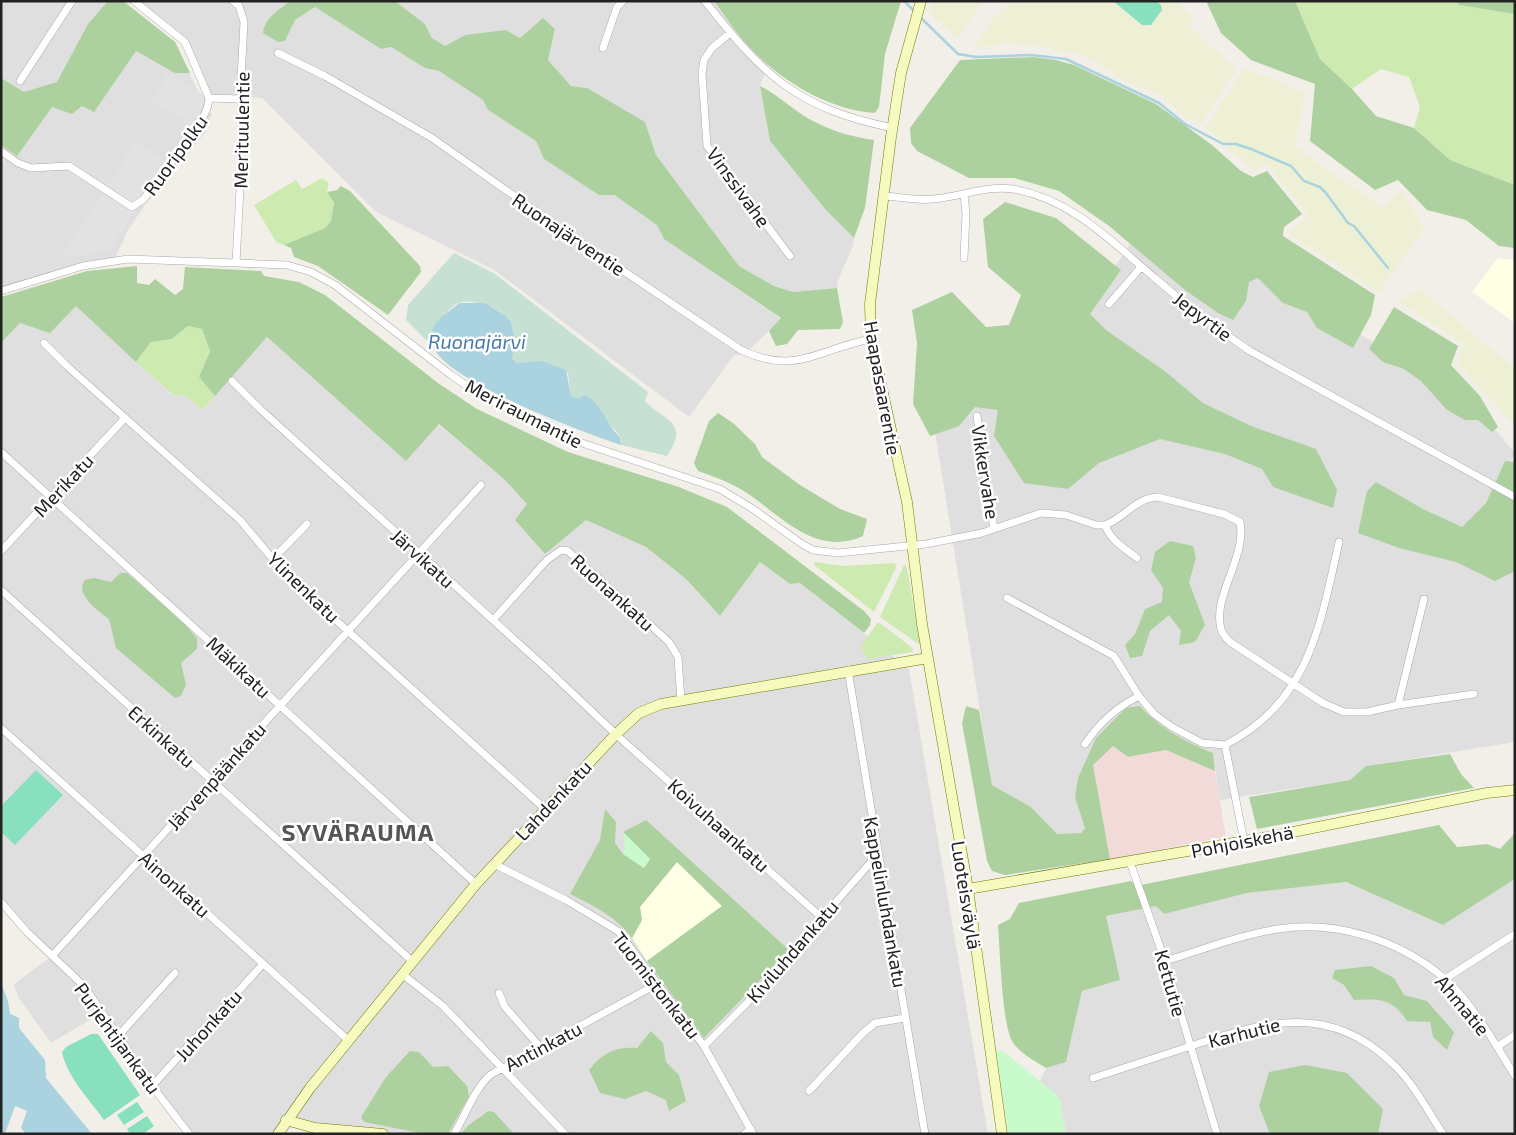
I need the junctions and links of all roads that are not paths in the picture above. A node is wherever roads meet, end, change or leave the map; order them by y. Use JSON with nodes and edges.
{"nodes":[{"id":1,"x":72,"y":1,"type":"edge"},
{"id":2,"x":134,"y":1,"type":"edge"},
{"id":3,"x":234,"y":1,"type":"edge"},
{"id":4,"x":623,"y":1,"type":"edge"},
{"id":5,"x":705,"y":1,"type":"edge"},
{"id":6,"x":921,"y":1,"type":"edge"},
{"id":7,"x":730,"y":33,"type":"junction"},
{"id":8,"x":603,"y":48,"type":"dead end"},
{"id":9,"x":278,"y":53,"type":"dead end"},
{"id":10,"x":20,"y":81,"type":"dead end"},
{"id":11,"x":209,"y":98,"type":"junction"},
{"id":12,"x":241,"y":99,"type":"junction"},
{"id":13,"x":893,"y":128,"type":"junction"},
{"id":14,"x":1,"y":151,"type":"edge"},
{"id":15,"x":964,"y":195,"type":"junction"},
{"id":16,"x":884,"y":196,"type":"junction"},
{"id":17,"x":790,"y":256,"type":"dead end"},
{"id":18,"x":964,"y":258,"type":"dead end"},
{"id":19,"x":236,"y":263,"type":"junction"},
{"id":20,"x":1141,"y":267,"type":"junction"},
{"id":21,"x":1,"y":291,"type":"edge"},
{"id":22,"x":1109,"y":304,"type":"dead end"},
{"id":23,"x":871,"y":339,"type":"junction"},
{"id":24,"x":44,"y":343,"type":"dead end"},
{"id":25,"x":232,"y":381,"type":"dead end"},
{"id":26,"x":977,"y":416,"type":"dead end"},
{"id":27,"x":124,"y":418,"type":"junction"},
{"id":28,"x":1,"y":452,"type":"edge"},
{"id":29,"x":481,"y":485,"type":"dead end"},
{"id":30,"x":52,"y":497,"type":"junction"},
{"id":31,"x":1515,"y":497,"type":"edge"},
{"id":32,"x":307,"y":524,"type":"dead end"},
{"id":33,"x":1105,"y":525,"type":"junction"},
{"id":34,"x":994,"y":528,"type":"junction"},
{"id":35,"x":1340,"y":542,"type":"dead end"},
{"id":36,"x":911,"y":546,"type":"junction"},
{"id":37,"x":1,"y":551,"type":"edge"},
{"id":38,"x":418,"y":553,"type":"junction"},
{"id":39,"x":1138,"y":558,"type":"dead end"},
{"id":40,"x":273,"y":559,"type":"junction"},
{"id":41,"x":1,"y":590,"type":"edge"},
{"id":42,"x":1007,"y":598,"type":"dead end"},
{"id":43,"x":1424,"y":599,"type":"dead end"},
{"id":44,"x":493,"y":620,"type":"junction"},
{"id":45,"x":348,"y":629,"type":"junction"},
{"id":46,"x":928,"y":658,"type":"junction"},
{"id":47,"x":848,"y":670,"type":"junction"},
{"id":48,"x":1294,"y":684,"type":"junction"},
{"id":49,"x":1474,"y":694,"type":"dead end"},
{"id":50,"x":1139,"y":696,"type":"junction"},
{"id":51,"x":681,"y":700,"type":"junction"},
{"id":52,"x":280,"y":705,"type":"junction"},
{"id":53,"x":1398,"y":705,"type":"junction"},
{"id":54,"x":1,"y":728,"type":"edge"},
{"id":55,"x":616,"y":734,"type":"junction"},
{"id":56,"x":1085,"y":744,"type":"dead end"},
{"id":57,"x":1225,"y":745,"type":"junction"},
{"id":58,"x":211,"y":781,"type":"junction"},
{"id":59,"x":1515,"y":790,"type":"edge"},
{"id":60,"x":545,"y":808,"type":"junction"},
{"id":61,"x":1244,"y":841,"type":"junction"},
{"id":62,"x":878,"y":854,"type":"junction"},
{"id":63,"x":144,"y":856,"type":"junction"},
{"id":64,"x":1130,"y":862,"type":"junction"},
{"id":65,"x":494,"y":864,"type":"junction"},
{"id":66,"x":476,"y":884,"type":"junction"},
{"id":67,"x":968,"y":889,"type":"junction"},
{"id":68,"x":1,"y":902,"type":"edge"},
{"id":69,"x":821,"y":917,"type":"junction"},
{"id":70,"x":1515,"y":934,"type":"edge"},
{"id":71,"x":52,"y":956,"type":"junction"},
{"id":72,"x":412,"y":961,"type":"junction"},
{"id":73,"x":1166,"y":961,"type":"junction"},
{"id":74,"x":263,"y":964,"type":"junction"},
{"id":75,"x":176,"y":973,"type":"dead end"},
{"id":76,"x":402,"y":974,"type":"junction"},
{"id":77,"x":1445,"y":978,"type":"junction"},
{"id":78,"x":657,"y":984,"type":"junction"},
{"id":79,"x":499,"y":993,"type":"dead end"},
{"id":80,"x":905,"y":1018,"type":"junction"},
{"id":81,"x":119,"y":1035,"type":"junction"},
{"id":82,"x":1515,"y":1035,"type":"edge"},
{"id":83,"x":348,"y":1040,"type":"junction"},
{"id":84,"x":704,"y":1046,"type":"junction"},
{"id":85,"x":1190,"y":1046,"type":"junction"},
{"id":86,"x":1497,"y":1047,"type":"junction"},
{"id":87,"x":541,"y":1048,"type":"junction"},
{"id":88,"x":502,"y":1069,"type":"junction"},
{"id":89,"x":1515,"y":1076,"type":"edge"},
{"id":90,"x":1093,"y":1078,"type":"dead end"},
{"id":91,"x":152,"y":1086,"type":"junction"},
{"id":92,"x":809,"y":1091,"type":"dead end"},
{"id":93,"x":286,"y":1120,"type":"junction"},
{"id":94,"x":752,"y":1131,"type":"edge"},
{"id":95,"x":189,"y":1134,"type":"edge"},
{"id":96,"x":278,"y":1134,"type":"edge"},
{"id":97,"x":383,"y":1134,"type":"edge"},
{"id":98,"x":454,"y":1134,"type":"edge"},
{"id":99,"x":565,"y":1134,"type":"edge"},
{"id":100,"x":744,"y":1134,"type":"edge"},
{"id":101,"x":925,"y":1134,"type":"edge"},
{"id":102,"x":1002,"y":1134,"type":"edge"},
{"id":103,"x":1217,"y":1134,"type":"edge"},
{"id":104,"x":1443,"y":1134,"type":"edge"}],
"edges":[{"from":1,"to":10,"type":"street"},
{"from":2,"to":11,"type":"street"},
{"from":3,"to":12,"type":"street","name":"Merituulentie"},
{"from":4,"to":8,"type":"street"},
{"from":5,"to":7,"type":"street"},
{"from":6,"to":13,"type":"main road","name":"Haapasaarentie"},
{"from":7,"to":13,"type":"street"},
{"from":7,"to":17,"type":"street","name":"Vinssivahe"},
{"from":9,"to":23,"type":"street","name":"Ruonajärventie"},
{"from":11,"to":12,"type":"street"},
{"from":11,"to":14,"type":"street","name":"Ruoripolku"},
{"from":12,"to":19,"type":"street","name":"Merituulentie"},
{"from":13,"to":16,"type":"main road","name":"Haapasaarentie"},
{"from":15,"to":16,"type":"street","name":"Jepyrtie"},
{"from":15,"to":18,"type":"street"},
{"from":15,"to":20,"type":"street","name":"Jepyrtie"},
{"from":16,"to":23,"type":"main road","name":"Haapasaarentie"},
{"from":19,"to":21,"type":"street","name":"Meriraumantie"},
{"from":19,"to":36,"type":"street","name":"Meriraumantie"},
{"from":20,"to":22,"type":"street"},
{"from":20,"to":31,"type":"street","name":"Jepyrtie"},
{"from":23,"to":36,"type":"main road","name":"Haapasaarentie"},
{"from":24,"to":27,"type":"street","name":"Ylinenkatu"},
{"from":25,"to":38,"type":"street","name":"Järvikatu"},
{"from":26,"to":34,"type":"street","name":"Vikkervahe"},
{"from":27,"to":30,"type":"street","name":"Merikatu"},
{"from":27,"to":40,"type":"street","name":"Ylinenkatu"},
{"from":28,"to":30,"type":"street","name":"Mäkikatu"},
{"from":29,"to":38,"type":"street","name":"Järvenpäänkatu"},
{"from":30,"to":37,"type":"street","name":"Merikatu"},
{"from":30,"to":52,"type":"street","name":"Mäkikatu"},
{"from":32,"to":40,"type":"street"},
{"from":33,"to":34,"type":"street","name":"Meriraumantie"},
{"from":33,"to":39,"type":"street"},
{"from":33,"to":48,"type":"street"},
{"from":34,"to":36,"type":"street","name":"Meriraumantie"},
{"from":35,"to":48,"type":"street"},
{"from":36,"to":46,"type":"main road","name":"Haapasaarentie"},
{"from":38,"to":44,"type":"street","name":"Järvikatu"},
{"from":38,"to":45,"type":"street","name":"Järvenpäänkatu"},
{"from":40,"to":45,"type":"street","name":"Ylinenkatu"},
{"from":41,"to":58,"type":"street","name":"Erkinkatu"},
{"from":42,"to":50,"type":"street"},
{"from":43,"to":53,"type":"street"},
{"from":44,"to":51,"type":"street","name":"Ruonankatu"},
{"from":44,"to":55,"type":"street","name":"Järvikatu"},
{"from":45,"to":52,"type":"street","name":"Järvenpäänkatu"},
{"from":45,"to":60,"type":"street","name":"Ylinenkatu"},
{"from":46,"to":47,"type":"main road","name":"Lahdenkatu"},
{"from":46,"to":67,"type":"main road","name":"Luoteisväylä"},
{"from":47,"to":51,"type":"main road","name":"Lahdenkatu"},
{"from":47,"to":62,"type":"street","name":"Kappelinluhdankatu"},
{"from":48,"to":53,"type":"street"},
{"from":48,"to":57,"type":"street"},
{"from":49,"to":53,"type":"street"},
{"from":50,"to":56,"type":"street"},
{"from":50,"to":57,"type":"street"},
{"from":51,"to":55,"type":"main road","name":"Lahdenkatu"},
{"from":52,"to":58,"type":"street","name":"Järvenpäänkatu"},
{"from":52,"to":66,"type":"street","name":"Mäkikatu"},
{"from":54,"to":63,"type":"street","name":"Ainonkatu"},
{"from":55,"to":60,"type":"main road","name":"Lahdenkatu"},
{"from":55,"to":69,"type":"street","name":"Koivuhaankatu"},
{"from":57,"to":61,"type":"street"},
{"from":58,"to":63,"type":"street","name":"Järvenpäänkatu"},
{"from":58,"to":72,"type":"street","name":"Erkinkatu"},
{"from":59,"to":61,"type":"main road","name":"Pohjoiskehä"},
{"from":60,"to":65,"type":"main road","name":"Lahdenkatu"},
{"from":61,"to":64,"type":"main road","name":"Pohjoiskehä"},
{"from":62,"to":69,"type":"street","name":"Kiviluhdankatu"},
{"from":62,"to":80,"type":"street","name":"Kappelinluhdankatu"},
{"from":63,"to":71,"type":"street","name":"Järvenpäänkatu"},
{"from":63,"to":74,"type":"street","name":"Ainonkatu"},
{"from":64,"to":67,"type":"main road","name":"Pohjoiskehä"},
{"from":64,"to":73,"type":"street","name":"Kettutie"},
{"from":65,"to":66,"type":"main road","name":"Lahdenkatu"},
{"from":65,"to":78,"type":"street","name":"Tuomistonkatu"},
{"from":66,"to":72,"type":"main road","name":"Lahdenkatu"},
{"from":67,"to":102,"type":"main road","name":"Luoteisväylä"},
{"from":68,"to":71,"type":"street","name":"Purjehtijankatu"},
{"from":69,"to":84,"type":"street","name":"Kiviluhdankatu"},
{"from":70,"to":77,"type":"street"},
{"from":71,"to":81,"type":"street","name":"Purjehtijankatu"},
{"from":72,"to":76,"type":"main road","name":"Lahdenkatu"},
{"from":73,"to":77,"type":"street","name":"Ahmatie"},
{"from":73,"to":85,"type":"street","name":"Kettutie"},
{"from":74,"to":83,"type":"street","name":"Ainonkatu"},
{"from":74,"to":91,"type":"street","name":"Juhonkatu"},
{"from":75,"to":81,"type":"street"},
{"from":76,"to":83,"type":"main road","name":"Lahdenkatu"},
{"from":76,"to":88,"type":"street"},
{"from":77,"to":86,"type":"street","name":"Ahmatie"},
{"from":78,"to":84,"type":"street","name":"Tuomistonkatu"},
{"from":78,"to":87,"type":"street","name":"Antinkatu"},
{"from":79,"to":87,"type":"street"},
{"from":80,"to":92,"type":"street"},
{"from":80,"to":101,"type":"street","name":"Kappelinluhdankatu"},
{"from":81,"to":91,"type":"street","name":"Purjehtijankatu"},
{"from":82,"to":86,"type":"street"},
{"from":83,"to":93,"type":"main road","name":"Lahdenkatu"},
{"from":84,"to":94,"type":"street","name":"Tuomistonkatu"},
{"from":85,"to":90,"type":"street","name":"Karhutie"},
{"from":85,"to":103,"type":"street","name":"Kettutie"},
{"from":85,"to":104,"type":"street","name":"Karhutie"},
{"from":86,"to":89,"type":"street","name":"Ahmatie"},
{"from":87,"to":88,"type":"street","name":"Antinkatu"},
{"from":88,"to":98,"type":"street","name":"Antinkatu"},
{"from":88,"to":99,"type":"street"},
{"from":91,"to":95,"type":"street","name":"Purjehtijankatu"},
{"from":93,"to":96,"type":"main road","name":"Lahdenkatu"},
{"from":93,"to":97,"type":"main road"},
{"from":94,"to":100,"type":"street"}]}
